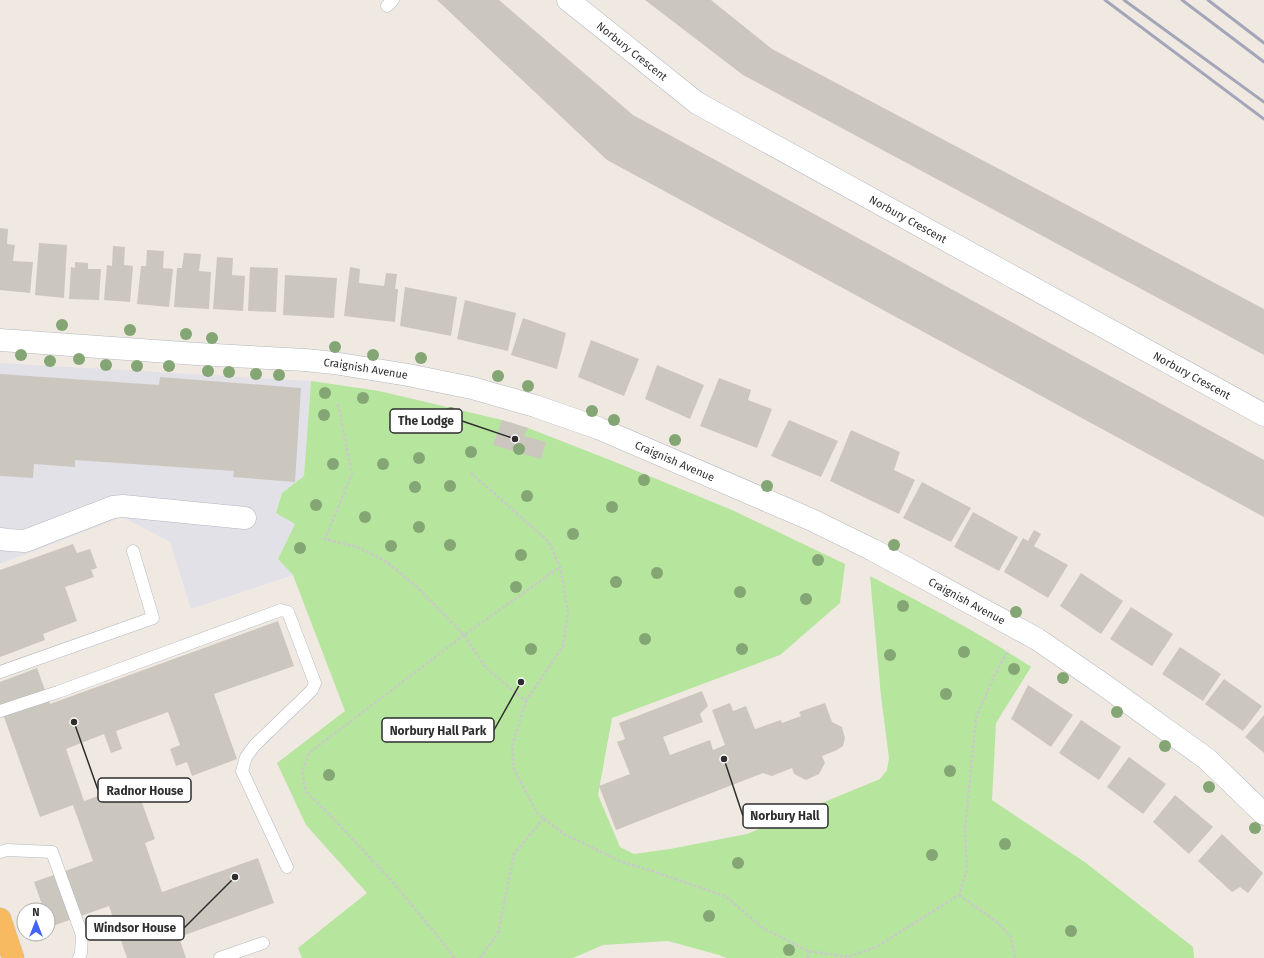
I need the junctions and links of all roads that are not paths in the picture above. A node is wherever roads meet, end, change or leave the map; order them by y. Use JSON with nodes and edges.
{"nodes":[{"id":1,"x":568,"y":0,"type":"edge"},
{"id":2,"x":0,"y":340,"type":"edge"},
{"id":3,"x":1264,"y":415,"type":"edge"},
{"id":4,"x":246,"y":518,"type":"dead end"},
{"id":5,"x":0,"y":539,"type":"edge"},
{"id":6,"x":133,"y":551,"type":"dead end"},
{"id":7,"x":0,"y":672,"type":"edge"},
{"id":8,"x":0,"y":710,"type":"edge"},
{"id":9,"x":1261,"y":805,"type":"edge"},
{"id":10,"x":0,"y":852,"type":"edge"},
{"id":11,"x":287,"y":867,"type":"dead end"},
{"id":12,"x":0,"y":919,"type":"edge"},
{"id":13,"x":263,"y":943,"type":"dead end"},
{"id":14,"x":13,"y":958,"type":"edge"},
{"id":15,"x":80,"y":958,"type":"edge"},
{"id":16,"x":220,"y":958,"type":"edge"}],
"edges":[{"from":1,"to":3,"type":"street","name":"Norbury Crescent"},
{"from":2,"to":9,"type":"street","name":"Craignish Avenue"},
{"from":4,"to":5,"type":"street"},
{"from":6,"to":7,"type":"lane"},
{"from":8,"to":11,"type":"lane"},
{"from":10,"to":15,"type":"lane"},
{"from":12,"to":14,"type":"highway"},
{"from":13,"to":16,"type":"lane"}]}
